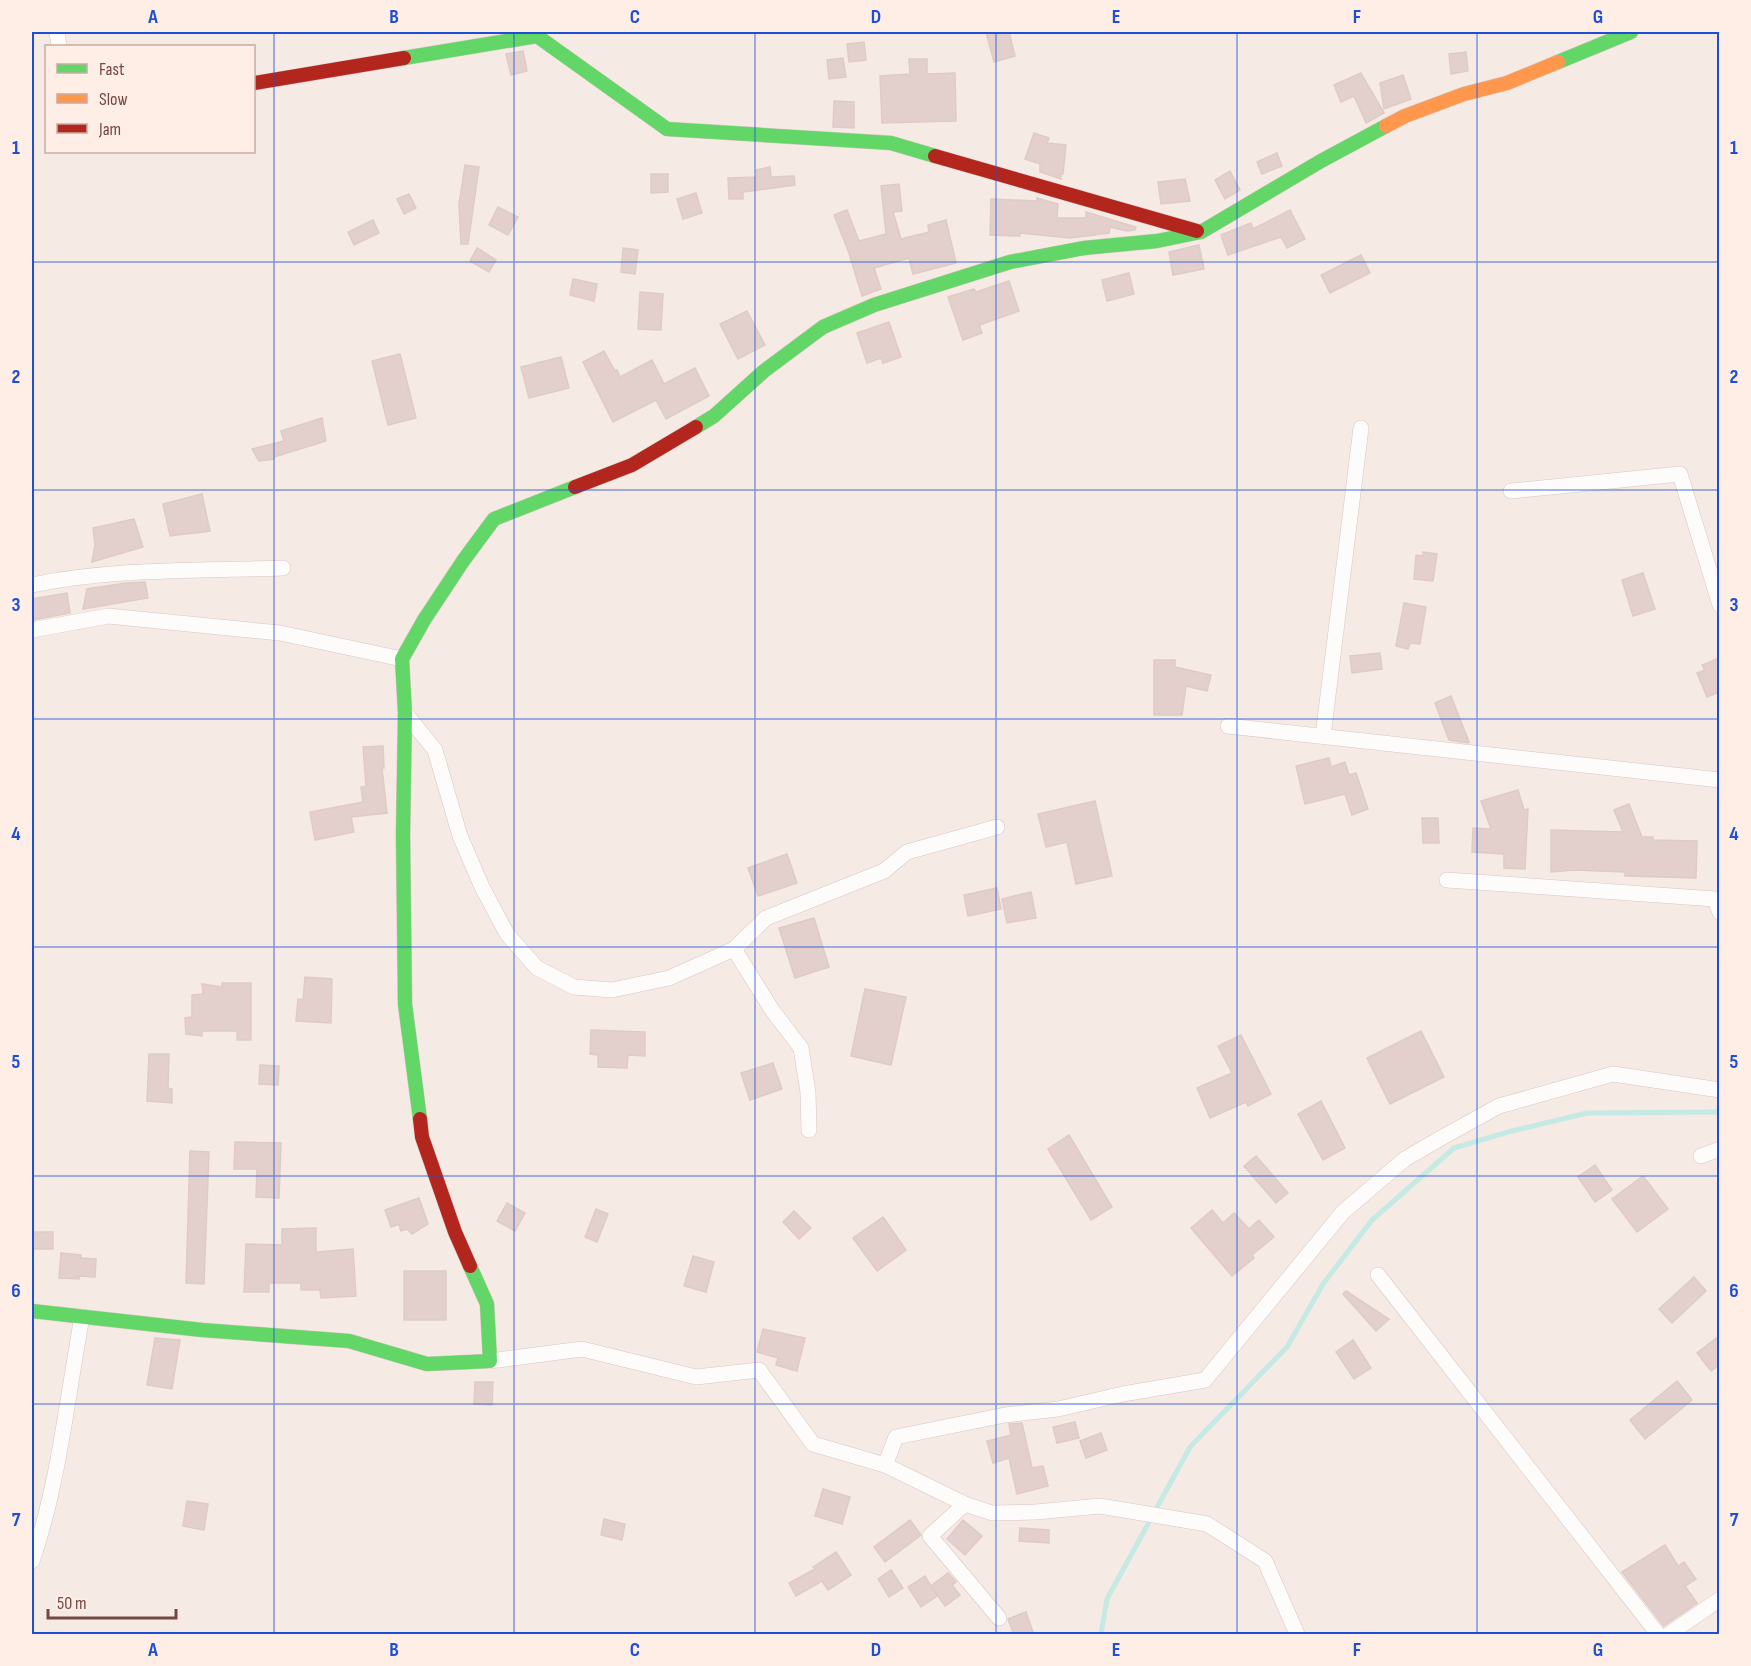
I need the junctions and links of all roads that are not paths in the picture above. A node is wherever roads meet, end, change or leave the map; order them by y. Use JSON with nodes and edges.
{"nodes":[{"id":1,"x":1631,"y":32,"type":"edge"},
{"id":2,"x":255,"y":83,"type":"edge"},
{"id":3,"x":1201,"y":232,"type":"junction"},
{"id":4,"x":1360,"y":428,"type":"dead end"},
{"id":5,"x":1512,"y":491,"type":"dead end"},
{"id":6,"x":283,"y":568,"type":"dead end"},
{"id":7,"x":32,"y":585,"type":"edge"},
{"id":8,"x":1719,"y":605,"type":"edge"},
{"id":9,"x":32,"y":630,"type":"edge"},
{"id":10,"x":402,"y":659,"type":"junction"},
{"id":11,"x":405,"y":713,"type":"junction"},
{"id":12,"x":1228,"y":726,"type":"dead end"},
{"id":13,"x":1323,"y":736,"type":"junction"},
{"id":14,"x":1719,"y":780,"type":"edge"},
{"id":15,"x":997,"y":827,"type":"dead end"},
{"id":16,"x":1447,"y":880,"type":"dead end"},
{"id":17,"x":1719,"y":913,"type":"edge"},
{"id":18,"x":734,"y":949,"type":"junction"},
{"id":19,"x":1719,"y":1090,"type":"edge"},
{"id":20,"x":809,"y":1130,"type":"dead end"},
{"id":21,"x":1719,"y":1149,"type":"edge"},
{"id":22,"x":1701,"y":1156,"type":"dead end"},
{"id":23,"x":1378,"y":1275,"type":"dead end"},
{"id":24,"x":32,"y":1311,"type":"edge"},
{"id":25,"x":81,"y":1317,"type":"junction"},
{"id":26,"x":490,"y":1361,"type":"junction"},
{"id":27,"x":885,"y":1465,"type":"junction"},
{"id":28,"x":965,"y":1504,"type":"junction"},
{"id":29,"x":32,"y":1561,"type":"edge"},
{"id":30,"x":1719,"y":1599,"type":"edge"},
{"id":31,"x":999,"y":1618,"type":"dead end"},
{"id":32,"x":1298,"y":1635,"type":"edge"},
{"id":33,"x":1658,"y":1635,"type":"edge"},
{"id":34,"x":1669,"y":1635,"type":"edge"}],
"edges":[{"from":1,"to":3,"type":"street"},
{"from":2,"to":3,"type":"street"},
{"from":3,"to":10,"type":"street"},
{"from":4,"to":13,"type":"street"},
{"from":5,"to":8,"type":"street"},
{"from":6,"to":7,"type":"street"},
{"from":9,"to":10,"type":"street"},
{"from":10,"to":11,"type":"street"},
{"from":11,"to":18,"type":"street"},
{"from":11,"to":26,"type":"street"},
{"from":12,"to":13,"type":"street"},
{"from":13,"to":14,"type":"street"},
{"from":15,"to":18,"type":"street"},
{"from":16,"to":17,"type":"street"},
{"from":18,"to":20,"type":"street"},
{"from":19,"to":27,"type":"street"},
{"from":21,"to":22,"type":"street"},
{"from":23,"to":33,"type":"street"},
{"from":24,"to":25,"type":"street"},
{"from":25,"to":26,"type":"street"},
{"from":25,"to":29,"type":"street"},
{"from":26,"to":27,"type":"street"},
{"from":27,"to":28,"type":"street"},
{"from":28,"to":31,"type":"street"},
{"from":28,"to":32,"type":"street"},
{"from":30,"to":34,"type":"street"}]}
